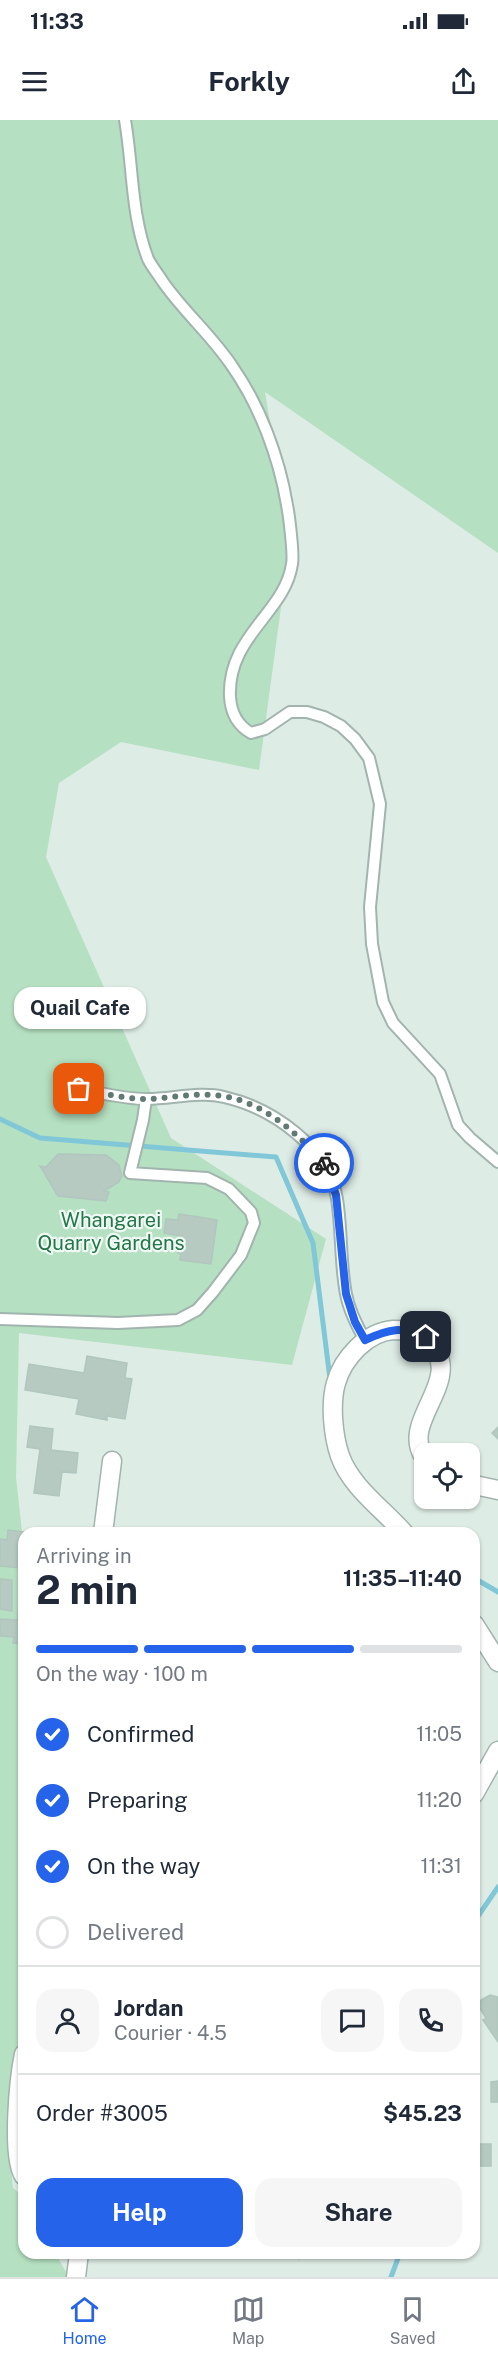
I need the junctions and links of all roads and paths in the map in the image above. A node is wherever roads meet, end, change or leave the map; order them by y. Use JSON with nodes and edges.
{"nodes":[{"id":1,"x":125,"y":120,"type":"edge"},
{"id":2,"x":79,"y":1089,"type":"dead end"},
{"id":3,"x":146,"y":1099,"type":"junction"},
{"id":4,"x":498,"y":1162,"type":"edge"},
{"id":5,"x":0,"y":1319,"type":"edge"},
{"id":6,"x":365,"y":1340,"type":"junction"},
{"id":7,"x":420,"y":1443,"type":"edge"},
{"id":8,"x":112,"y":1461,"type":"dead end"},
{"id":9,"x":480,"y":1486,"type":"edge"},
{"id":10,"x":498,"y":1490,"type":"edge"},
{"id":11,"x":104,"y":1527,"type":"edge"},
{"id":12,"x":398,"y":1527,"type":"edge"},
{"id":13,"x":480,"y":1634,"type":"edge"},
{"id":14,"x":498,"y":1662,"type":"edge"},
{"id":15,"x":498,"y":1751,"type":"edge"},
{"id":16,"x":480,"y":1783,"type":"edge"},
{"id":17,"x":18,"y":2122,"type":"edge"},
{"id":18,"x":18,"y":2157,"type":"edge"},
{"id":19,"x":78,"y":2259,"type":"edge"},
{"id":20,"x":76,"y":2277,"type":"edge"}],
"edges":[{"from":1,"to":4,"type":"lane"},
{"from":2,"to":3,"type":"lane"},
{"from":3,"to":5,"type":"lane"},
{"from":3,"to":6,"type":"lane"},
{"from":6,"to":7,"type":"street"},
{"from":6,"to":12,"type":"street"},
{"from":8,"to":11,"type":"street"},
{"from":9,"to":10,"type":"street"},
{"from":13,"to":14,"type":"street"},
{"from":15,"to":16,"type":"street"},
{"from":17,"to":18,"type":"street"},
{"from":19,"to":20,"type":"street"}]}
